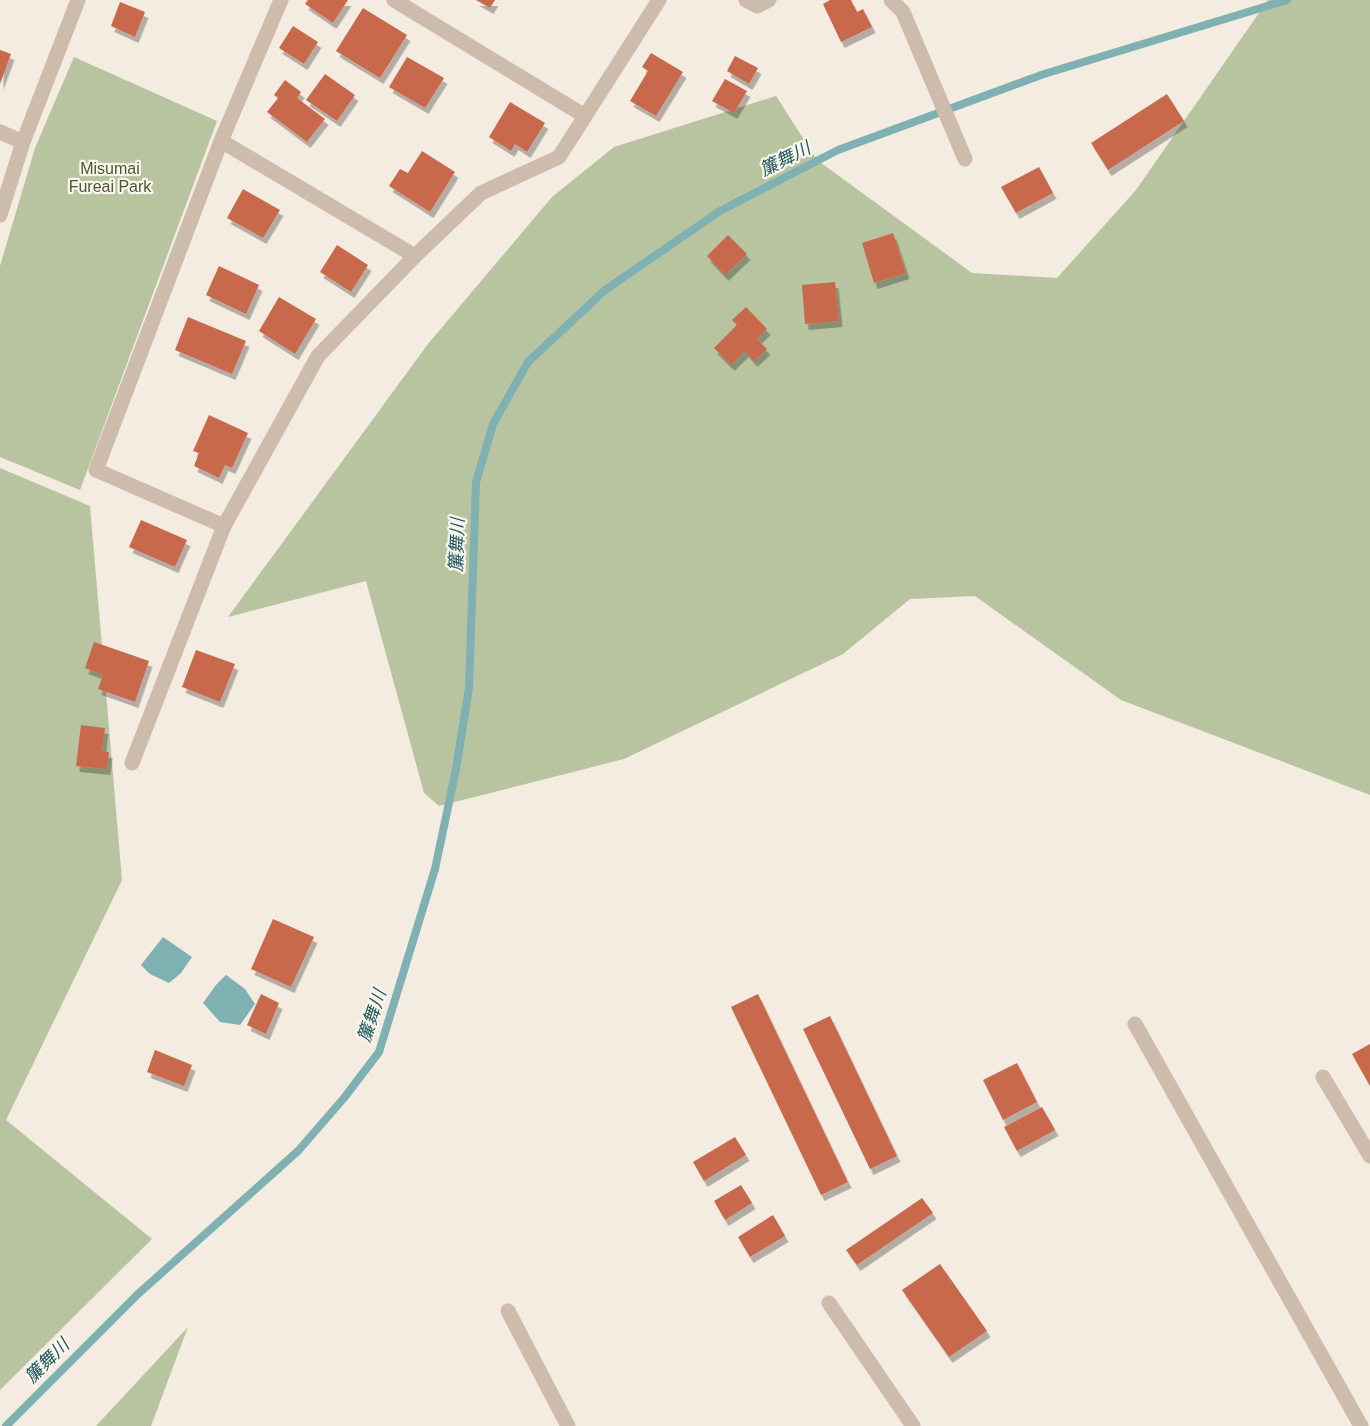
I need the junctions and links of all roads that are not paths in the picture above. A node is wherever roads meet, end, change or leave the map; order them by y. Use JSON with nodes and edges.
{"nodes":[{"id":1,"x":78,"y":0,"type":"edge"},
{"id":2,"x":281,"y":0,"type":"edge"},
{"id":3,"x":394,"y":0,"type":"edge"},
{"id":4,"x":659,"y":0,"type":"edge"},
{"id":5,"x":746,"y":0,"type":"edge"},
{"id":6,"x":769,"y":0,"type":"edge"},
{"id":7,"x":891,"y":0,"type":"edge"},
{"id":8,"x":585,"y":116,"type":"junction"},
{"id":9,"x":0,"y":132,"type":"edge"},
{"id":10,"x":221,"y":141,"type":"junction"},
{"id":11,"x":23,"y":142,"type":"junction"},
{"id":12,"x":965,"y":159,"type":"dead end"},
{"id":13,"x":0,"y":215,"type":"edge"},
{"id":14,"x":416,"y":255,"type":"junction"},
{"id":15,"x":224,"y":526,"type":"junction"},
{"id":16,"x":132,"y":763,"type":"dead end"},
{"id":17,"x":1135,"y":1024,"type":"dead end"},
{"id":18,"x":1323,"y":1077,"type":"dead end"},
{"id":19,"x":1370,"y":1156,"type":"edge"},
{"id":20,"x":829,"y":1303,"type":"dead end"},
{"id":21,"x":508,"y":1311,"type":"dead end"},
{"id":22,"x":568,"y":1426,"type":"edge"},
{"id":23,"x":914,"y":1426,"type":"edge"},
{"id":24,"x":1361,"y":1426,"type":"edge"}],
"edges":[{"from":1,"to":11,"type":"street"},
{"from":2,"to":10,"type":"street"},
{"from":3,"to":8,"type":"street"},
{"from":4,"to":8,"type":"street"},
{"from":5,"to":6,"type":"street"},
{"from":7,"to":12,"type":"street"},
{"from":8,"to":14,"type":"street"},
{"from":9,"to":11,"type":"street"},
{"from":10,"to":14,"type":"street"},
{"from":10,"to":15,"type":"street"},
{"from":11,"to":13,"type":"street"},
{"from":14,"to":15,"type":"street"},
{"from":15,"to":16,"type":"street"},
{"from":17,"to":24,"type":"street"},
{"from":18,"to":19,"type":"street"},
{"from":20,"to":23,"type":"street"},
{"from":21,"to":22,"type":"street"}]}
